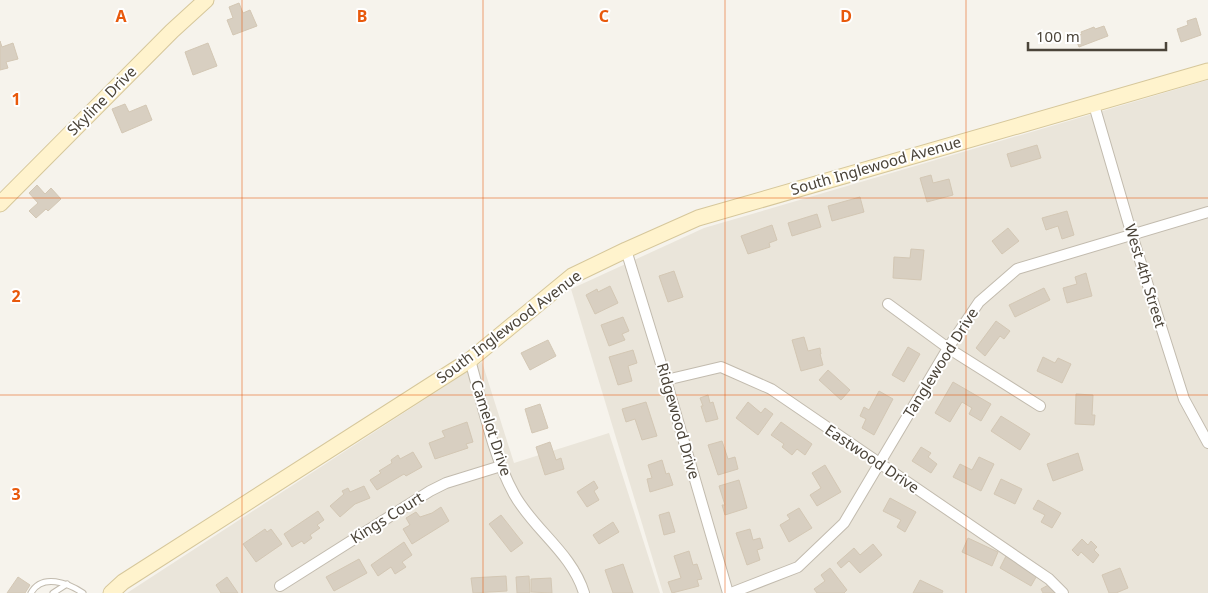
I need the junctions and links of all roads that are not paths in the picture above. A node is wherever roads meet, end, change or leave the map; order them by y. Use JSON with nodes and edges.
{"nodes":[{"id":1,"x":206,"y":0,"type":"edge"},
{"id":2,"x":1208,"y":71,"type":"edge"},
{"id":3,"x":1094,"y":105,"type":"junction"},
{"id":4,"x":0,"y":204,"type":"edge"},
{"id":5,"x":1208,"y":212,"type":"edge"},
{"id":6,"x":1132,"y":235,"type":"junction"},
{"id":7,"x":626,"y":250,"type":"junction"},
{"id":8,"x":888,"y":304,"type":"dead end"},
{"id":9,"x":948,"y":348,"type":"junction"},
{"id":10,"x":470,"y":360,"type":"junction"},
{"id":11,"x":666,"y":380,"type":"junction"},
{"id":12,"x":1040,"y":406,"type":"dead end"},
{"id":13,"x":1208,"y":443,"type":"edge"},
{"id":14,"x":879,"y":464,"type":"junction"},
{"id":15,"x":501,"y":466,"type":"junction"},
{"id":16,"x":67,"y":584,"type":"junction"},
{"id":17,"x":280,"y":586,"type":"dead end"},
{"id":18,"x":31,"y":593,"type":"edge"},
{"id":19,"x":53,"y":593,"type":"edge"},
{"id":20,"x":83,"y":593,"type":"edge"},
{"id":21,"x":111,"y":593,"type":"edge"},
{"id":22,"x":584,"y":593,"type":"edge"},
{"id":23,"x":730,"y":593,"type":"edge"},
{"id":24,"x":1063,"y":593,"type":"edge"}],
"edges":[{"from":1,"to":4,"type":"street","name":"Skyline Drive"},
{"from":2,"to":3,"type":"street","name":"South Inglewood Avenue"},
{"from":3,"to":6,"type":"street","name":"West 4th Street"},
{"from":3,"to":7,"type":"street","name":"South Inglewood Avenue"},
{"from":5,"to":6,"type":"street","name":"Tanglewood Drive"},
{"from":6,"to":9,"type":"street","name":"Tanglewood Drive"},
{"from":6,"to":13,"type":"street","name":"West 4th Street"},
{"from":7,"to":10,"type":"street","name":"South Inglewood Avenue"},
{"from":7,"to":11,"type":"street","name":"Ridgewood Drive"},
{"from":8,"to":9,"type":"street"},
{"from":9,"to":12,"type":"street"},
{"from":9,"to":14,"type":"street","name":"Tanglewood Drive"},
{"from":10,"to":15,"type":"street","name":"Camelot Drive"},
{"from":10,"to":21,"type":"street","name":"South Inglewood Avenue"},
{"from":11,"to":14,"type":"street","name":"Eastwood Drive"},
{"from":11,"to":23,"type":"street","name":"Ridgewood Drive"},
{"from":14,"to":23,"type":"street","name":"Tanglewood Drive"},
{"from":14,"to":24,"type":"street","name":"Eastwood Drive"},
{"from":15,"to":17,"type":"street","name":"Kings Court"},
{"from":15,"to":22,"type":"street","name":"Camelot Drive"},
{"from":16,"to":18,"type":"lane"},
{"from":16,"to":19,"type":"lane"},
{"from":16,"to":20,"type":"lane"}]}
